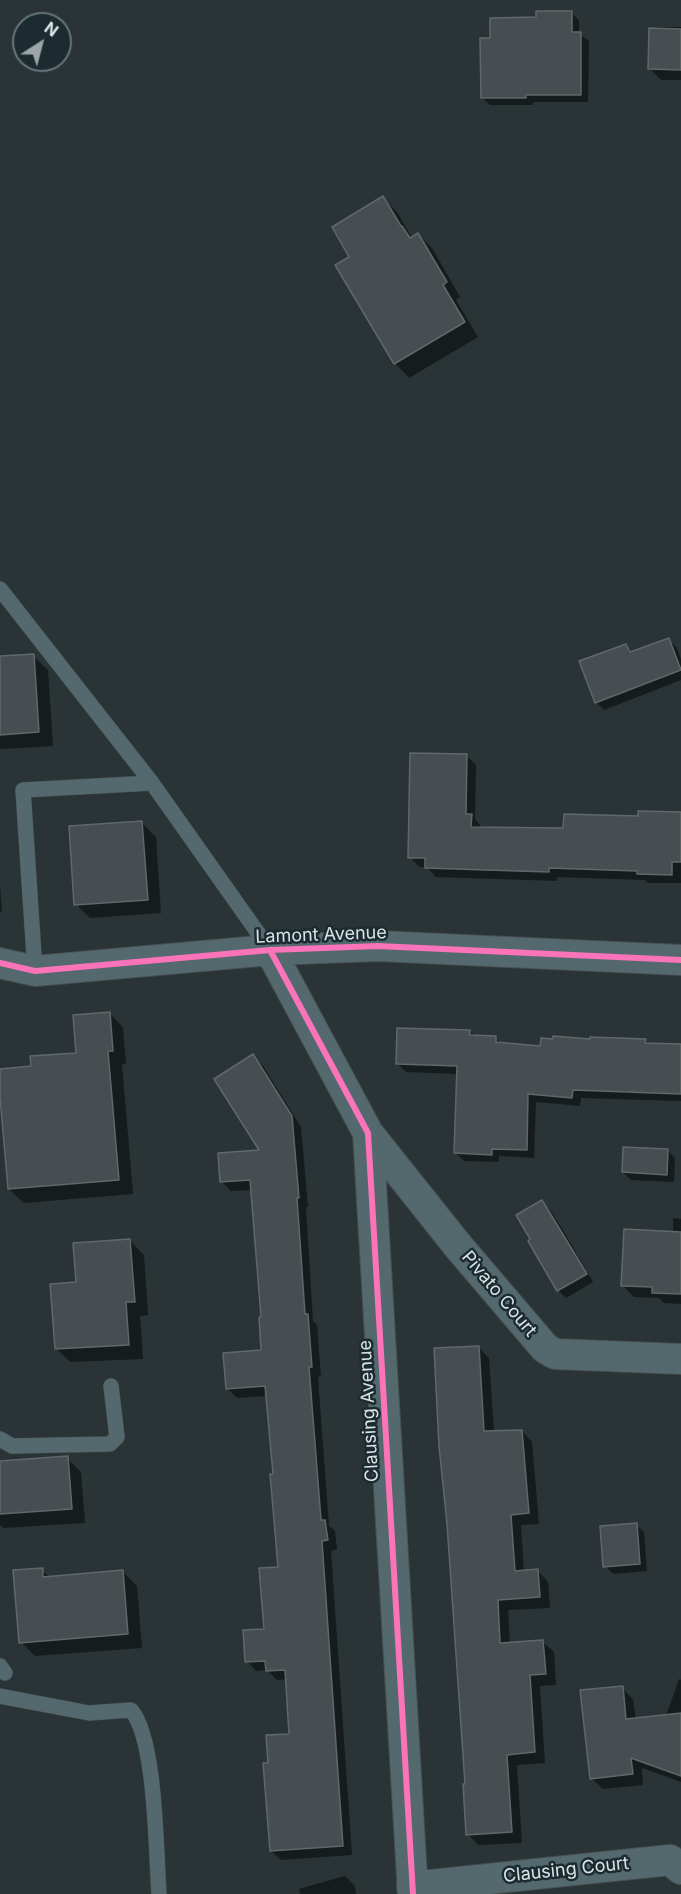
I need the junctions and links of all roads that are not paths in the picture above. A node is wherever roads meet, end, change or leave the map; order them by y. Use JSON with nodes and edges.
{"nodes":[{"id":1,"x":0,"y":589,"type":"edge"},
{"id":2,"x":152,"y":783,"type":"junction"},
{"id":3,"x":270,"y":950,"type":"junction"},
{"id":4,"x":681,"y":960,"type":"edge"},
{"id":5,"x":0,"y":963,"type":"edge"},
{"id":6,"x":34,"y":971,"type":"junction"},
{"id":7,"x":368,"y":1133,"type":"junction"},
{"id":8,"x":681,"y":1359,"type":"edge"},
{"id":9,"x":111,"y":1386,"type":"dead end"},
{"id":10,"x":0,"y":1439,"type":"edge"},
{"id":11,"x":0,"y":1696,"type":"edge"},
{"id":12,"x":681,"y":1869,"type":"edge"},
{"id":13,"x":412,"y":1890,"type":"edge"},
{"id":14,"x":159,"y":1894,"type":"edge"}],
"edges":[{"from":1,"to":2,"type":"lane"},
{"from":2,"to":3,"type":"lane"},
{"from":2,"to":6,"type":"lane"},
{"from":3,"to":4,"type":"street","name":"Lamont Avenue"},
{"from":3,"to":6,"type":"street","name":"Lamont Avenue"},
{"from":3,"to":7,"type":"street","name":"Clausing Avenue"},
{"from":5,"to":6,"type":"street","name":"Lamont Avenue"},
{"from":7,"to":8,"type":"street","name":"Pivato Court"},
{"from":7,"to":13,"type":"street","name":"Clausing Avenue"},
{"from":9,"to":10,"type":"lane"},
{"from":11,"to":14,"type":"lane"},
{"from":12,"to":13,"type":"street","name":"Clausing Court"}]}
